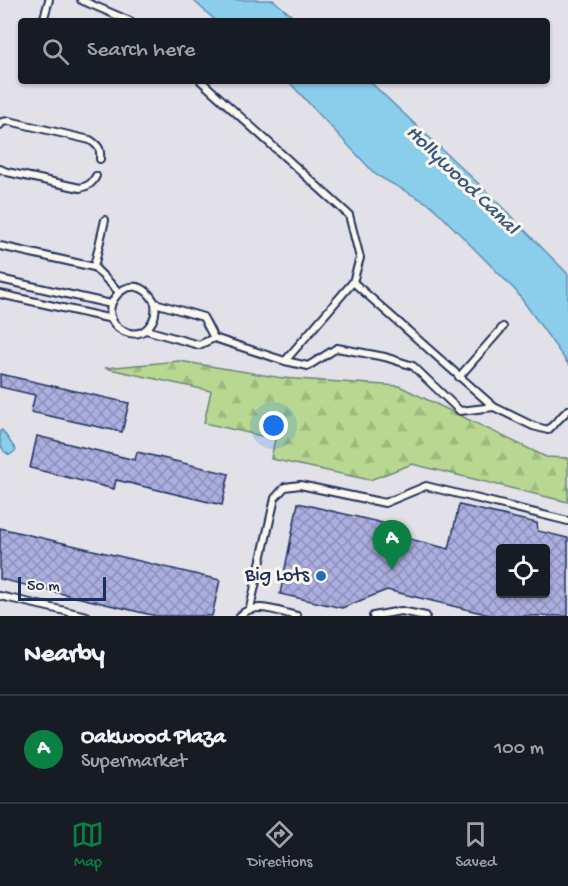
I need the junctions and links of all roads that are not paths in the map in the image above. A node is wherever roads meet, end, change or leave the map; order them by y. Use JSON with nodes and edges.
{"nodes":[{"id":1,"x":49,"y":0,"type":"edge"},
{"id":2,"x":81,"y":0,"type":"edge"},
{"id":3,"x":44,"y":18,"type":"edge"},
{"id":4,"x":123,"y":18,"type":"edge"},
{"id":5,"x":204,"y":84,"type":"edge"},
{"id":6,"x":0,"y":125,"type":"edge"},
{"id":7,"x":100,"y":159,"type":"dead end"},
{"id":8,"x":0,"y":169,"type":"edge"},
{"id":9,"x":96,"y":176,"type":"dead end"},
{"id":10,"x":105,"y":220,"type":"dead end"},
{"id":11,"x":0,"y":246,"type":"edge"},
{"id":12,"x":94,"y":267,"type":"junction"},
{"id":13,"x":0,"y":279,"type":"edge"},
{"id":14,"x":353,"y":282,"type":"junction"},
{"id":15,"x":119,"y":292,"type":"junction"},
{"id":16,"x":0,"y":294,"type":"edge"},
{"id":17,"x":155,"y":303,"type":"junction"},
{"id":18,"x":111,"y":304,"type":"junction"},
{"id":19,"x":112,"y":319,"type":"junction"},
{"id":20,"x":503,"y":327,"type":"dead end"},
{"id":21,"x":146,"y":330,"type":"junction"},
{"id":22,"x":214,"y":338,"type":"junction"},
{"id":23,"x":285,"y":361,"type":"junction"},
{"id":24,"x":459,"y":377,"type":"junction"},
{"id":25,"x":494,"y":407,"type":"junction"},
{"id":26,"x":568,"y":410,"type":"edge"},
{"id":27,"x":568,"y":521,"type":"edge"},
{"id":28,"x":0,"y":596,"type":"edge"},
{"id":29,"x":250,"y":608,"type":"junction"},
{"id":30,"x":87,"y":616,"type":"edge"},
{"id":31,"x":240,"y":616,"type":"edge"},
{"id":32,"x":297,"y":616,"type":"edge"},
{"id":33,"x":373,"y":616,"type":"edge"},
{"id":34,"x":426,"y":616,"type":"edge"}],
"edges":[{"from":1,"to":3,"type":"lane"},
{"from":2,"to":4,"type":"lane"},
{"from":5,"to":14,"type":"lane"},
{"from":6,"to":7,"type":"lane"},
{"from":8,"to":9,"type":"lane"},
{"from":10,"to":12,"type":"lane"},
{"from":11,"to":12,"type":"lane"},
{"from":12,"to":15,"type":"lane"},
{"from":13,"to":18,"type":"lane"},
{"from":14,"to":23,"type":"lane"},
{"from":14,"to":24,"type":"lane"},
{"from":15,"to":17,"type":"lane"},
{"from":15,"to":18,"type":"lane"},
{"from":16,"to":19,"type":"lane"},
{"from":17,"to":21,"type":"lane"},
{"from":17,"to":22,"type":"lane"},
{"from":18,"to":19,"type":"lane"},
{"from":19,"to":21,"type":"lane"},
{"from":20,"to":24,"type":"lane"},
{"from":21,"to":22,"type":"lane"},
{"from":22,"to":23,"type":"lane"},
{"from":23,"to":25,"type":"lane"},
{"from":24,"to":25,"type":"lane"},
{"from":25,"to":26,"type":"lane"},
{"from":27,"to":29,"type":"lane"},
{"from":28,"to":30,"type":"lane"},
{"from":29,"to":31,"type":"lane"},
{"from":29,"to":32,"type":"lane"},
{"from":33,"to":34,"type":"lane"}]}
